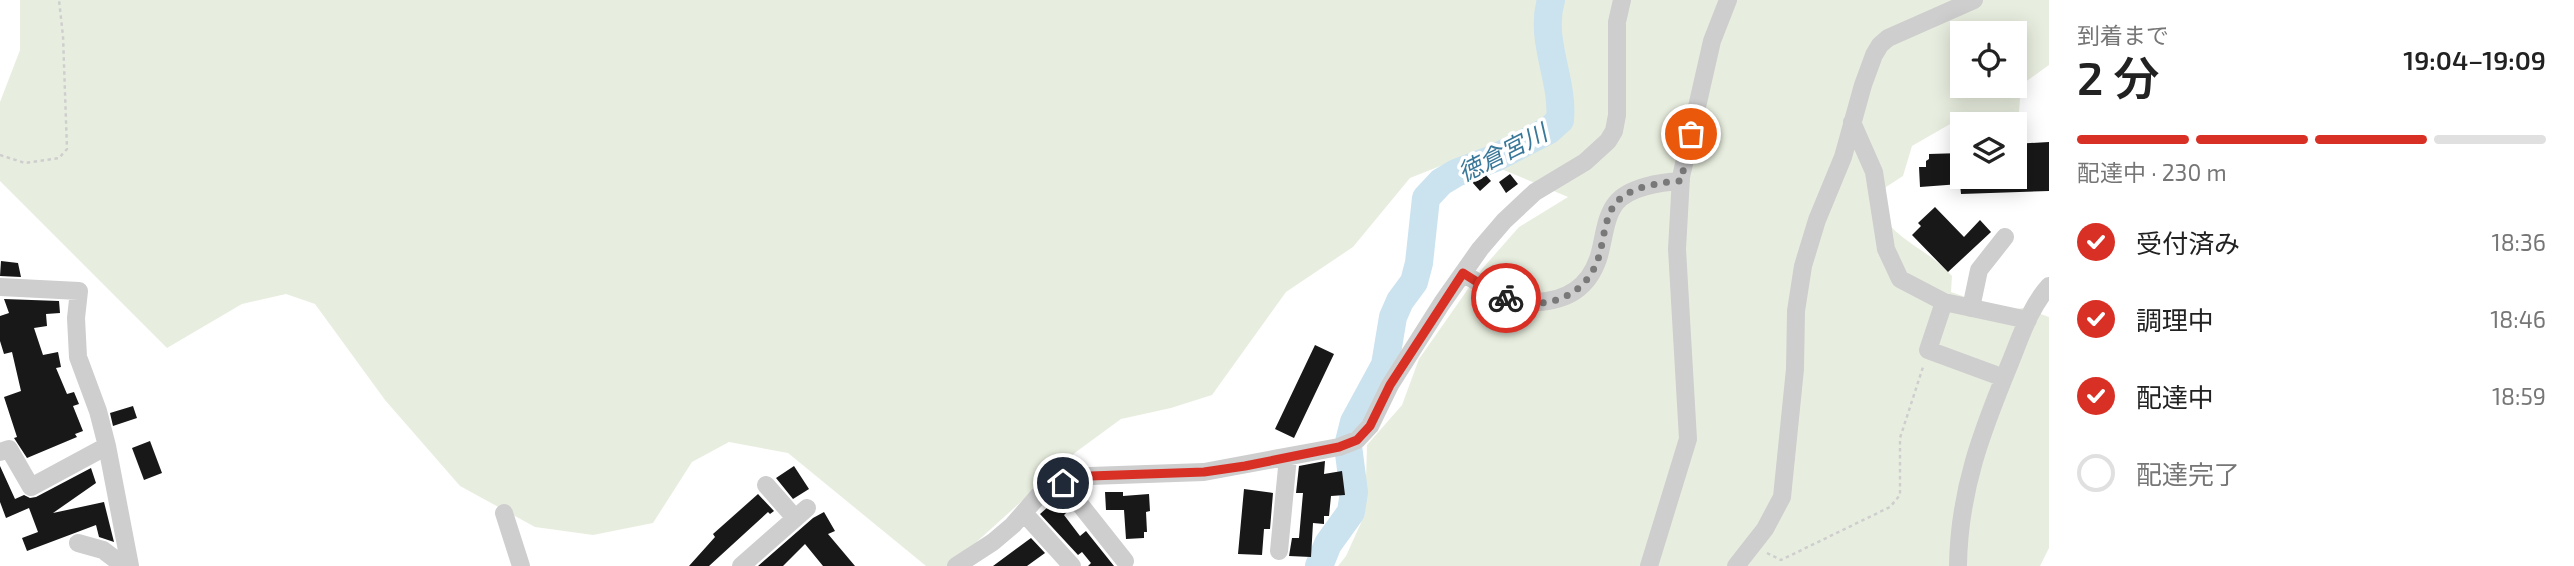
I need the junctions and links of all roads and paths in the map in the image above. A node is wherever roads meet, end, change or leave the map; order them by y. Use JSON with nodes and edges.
{"nodes":[{"id":1,"x":59,"y":0,"type":"edge"},
{"id":2,"x":1622,"y":0,"type":"edge"},
{"id":3,"x":1728,"y":0,"type":"edge"},
{"id":4,"x":1974,"y":0,"type":"edge"},
{"id":5,"x":1852,"y":122,"type":"junction"},
{"id":6,"x":0,"y":155,"type":"edge"},
{"id":7,"x":1681,"y":181,"type":"junction"},
{"id":8,"x":2005,"y":237,"type":"dead end"},
{"id":9,"x":1463,"y":273,"type":"junction"},
{"id":10,"x":2049,"y":286,"type":"edge"},
{"id":11,"x":0,"y":287,"type":"edge"},
{"id":12,"x":1944,"y":302,"type":"junction"},
{"id":13,"x":1971,"y":308,"type":"junction"},
{"id":14,"x":2028,"y":320,"type":"junction"},
{"id":15,"x":1928,"y":350,"type":"junction"},
{"id":16,"x":2004,"y":378,"type":"junction"},
{"id":17,"x":107,"y":446,"type":"junction"},
{"id":18,"x":0,"y":452,"type":"edge"},
{"id":19,"x":1288,"y":457,"type":"junction"},
{"id":20,"x":1063,"y":483,"type":"junction"},
{"id":21,"x":766,"y":485,"type":"dead end"},
{"id":22,"x":504,"y":513,"type":"dead end"},
{"id":23,"x":1024,"y":513,"type":"junction"},
{"id":24,"x":78,"y":543,"type":"dead end"},
{"id":25,"x":1751,"y":546,"type":"junction"},
{"id":26,"x":1279,"y":551,"type":"dead end"},
{"id":27,"x":1125,"y":561,"type":"dead end"},
{"id":28,"x":1064,"y":563,"type":"edge"},
{"id":29,"x":124,"y":566,"type":"edge"},
{"id":30,"x":130,"y":566,"type":"edge"},
{"id":31,"x":521,"y":566,"type":"edge"},
{"id":32,"x":741,"y":566,"type":"edge"},
{"id":33,"x":956,"y":566,"type":"edge"},
{"id":34,"x":1649,"y":566,"type":"edge"},
{"id":35,"x":1736,"y":566,"type":"edge"},
{"id":36,"x":1958,"y":566,"type":"edge"}],
"edges":[{"from":1,"to":6,"type":"path"},
{"from":2,"to":9,"type":"street"},
{"from":3,"to":7,"type":"street"},
{"from":4,"to":5,"type":"street"},
{"from":5,"to":12,"type":"street"},
{"from":5,"to":25,"type":"street"},
{"from":7,"to":9,"type":"street"},
{"from":7,"to":34,"type":"street"},
{"from":8,"to":13,"type":"street"},
{"from":9,"to":19,"type":"street"},
{"from":10,"to":14,"type":"street"},
{"from":11,"to":17,"type":"street"},
{"from":12,"to":13,"type":"street"},
{"from":12,"to":15,"type":"street"},
{"from":13,"to":14,"type":"street"},
{"from":14,"to":16,"type":"street"},
{"from":15,"to":16,"type":"street"},
{"from":15,"to":25,"type":"path"},
{"from":16,"to":36,"type":"street"},
{"from":17,"to":18,"type":"street"},
{"from":17,"to":30,"type":"street"},
{"from":19,"to":20,"type":"street"},
{"from":19,"to":26,"type":"street"},
{"from":20,"to":23,"type":"street"},
{"from":20,"to":27,"type":"street"},
{"from":21,"to":32,"type":"street"},
{"from":22,"to":31,"type":"street"},
{"from":23,"to":28,"type":"street"},
{"from":23,"to":33,"type":"street"},
{"from":24,"to":29,"type":"street"},
{"from":25,"to":35,"type":"street"}]}
